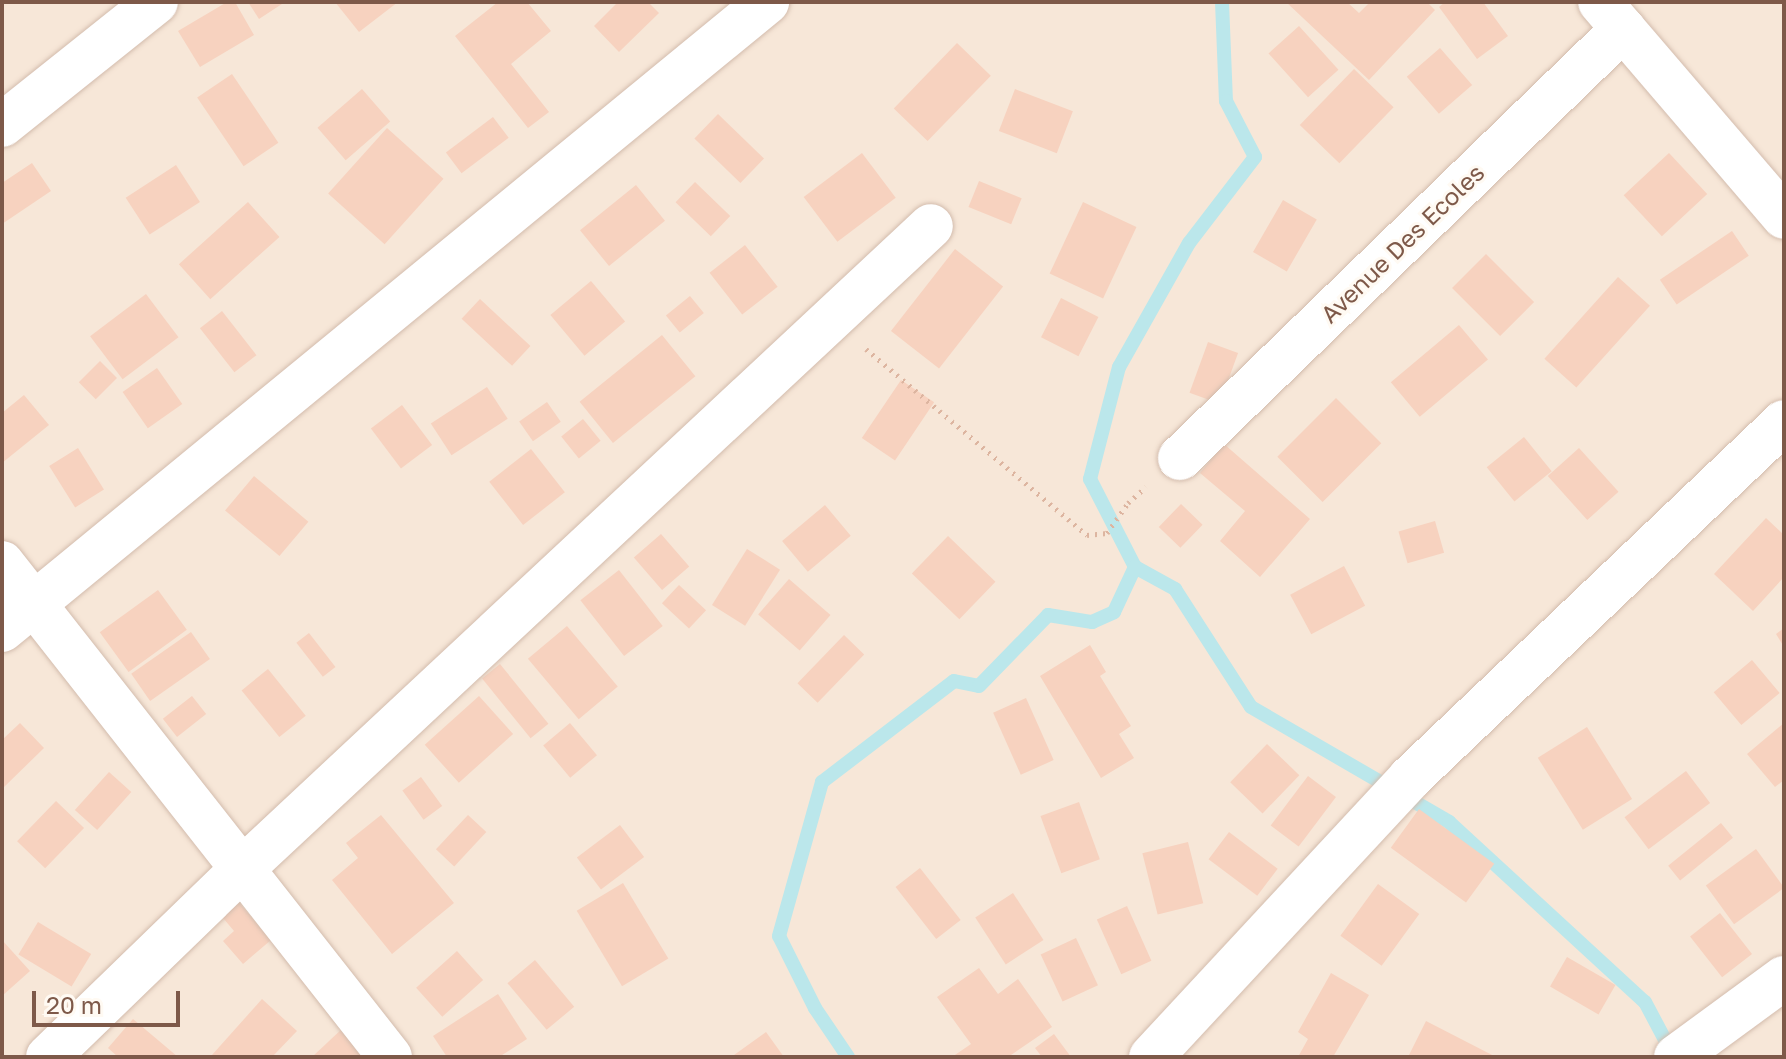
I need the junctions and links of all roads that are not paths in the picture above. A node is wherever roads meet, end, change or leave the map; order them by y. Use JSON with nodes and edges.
{"nodes":[{"id":1,"x":156,"y":2,"type":"edge"},
{"id":2,"x":746,"y":9,"type":"edge"},
{"id":3,"x":1612,"y":16,"type":"edge"},
{"id":4,"x":2,"y":125,"type":"edge"},
{"id":5,"x":1784,"y":217,"type":"edge"},
{"id":6,"x":931,"y":226,"type":"dead end"},
{"id":7,"x":1784,"y":422,"type":"edge"},
{"id":8,"x":1180,"y":458,"type":"dead end"},
{"id":9,"x":2,"y":563,"type":"edge"},
{"id":10,"x":18,"y":617,"type":"edge"},
{"id":11,"x":240,"y":871,"type":"junction"},
{"id":12,"x":1784,"y":978,"type":"edge"},
{"id":13,"x":48,"y":1057,"type":"edge"},
{"id":14,"x":390,"y":1057,"type":"edge"},
{"id":15,"x":1151,"y":1057,"type":"edge"},
{"id":16,"x":1676,"y":1057,"type":"edge"}],
"edges":[{"from":1,"to":4,"type":"street"},
{"from":2,"to":10,"type":"street"},
{"from":3,"to":5,"type":"street"},
{"from":3,"to":8,"type":"street","name":"Avenue Des Ecoles"},
{"from":6,"to":11,"type":"street"},
{"from":7,"to":15,"type":"street"},
{"from":9,"to":10,"type":"street"},
{"from":10,"to":11,"type":"street"},
{"from":11,"to":13,"type":"street"},
{"from":11,"to":14,"type":"street"},
{"from":12,"to":16,"type":"street"}]}
